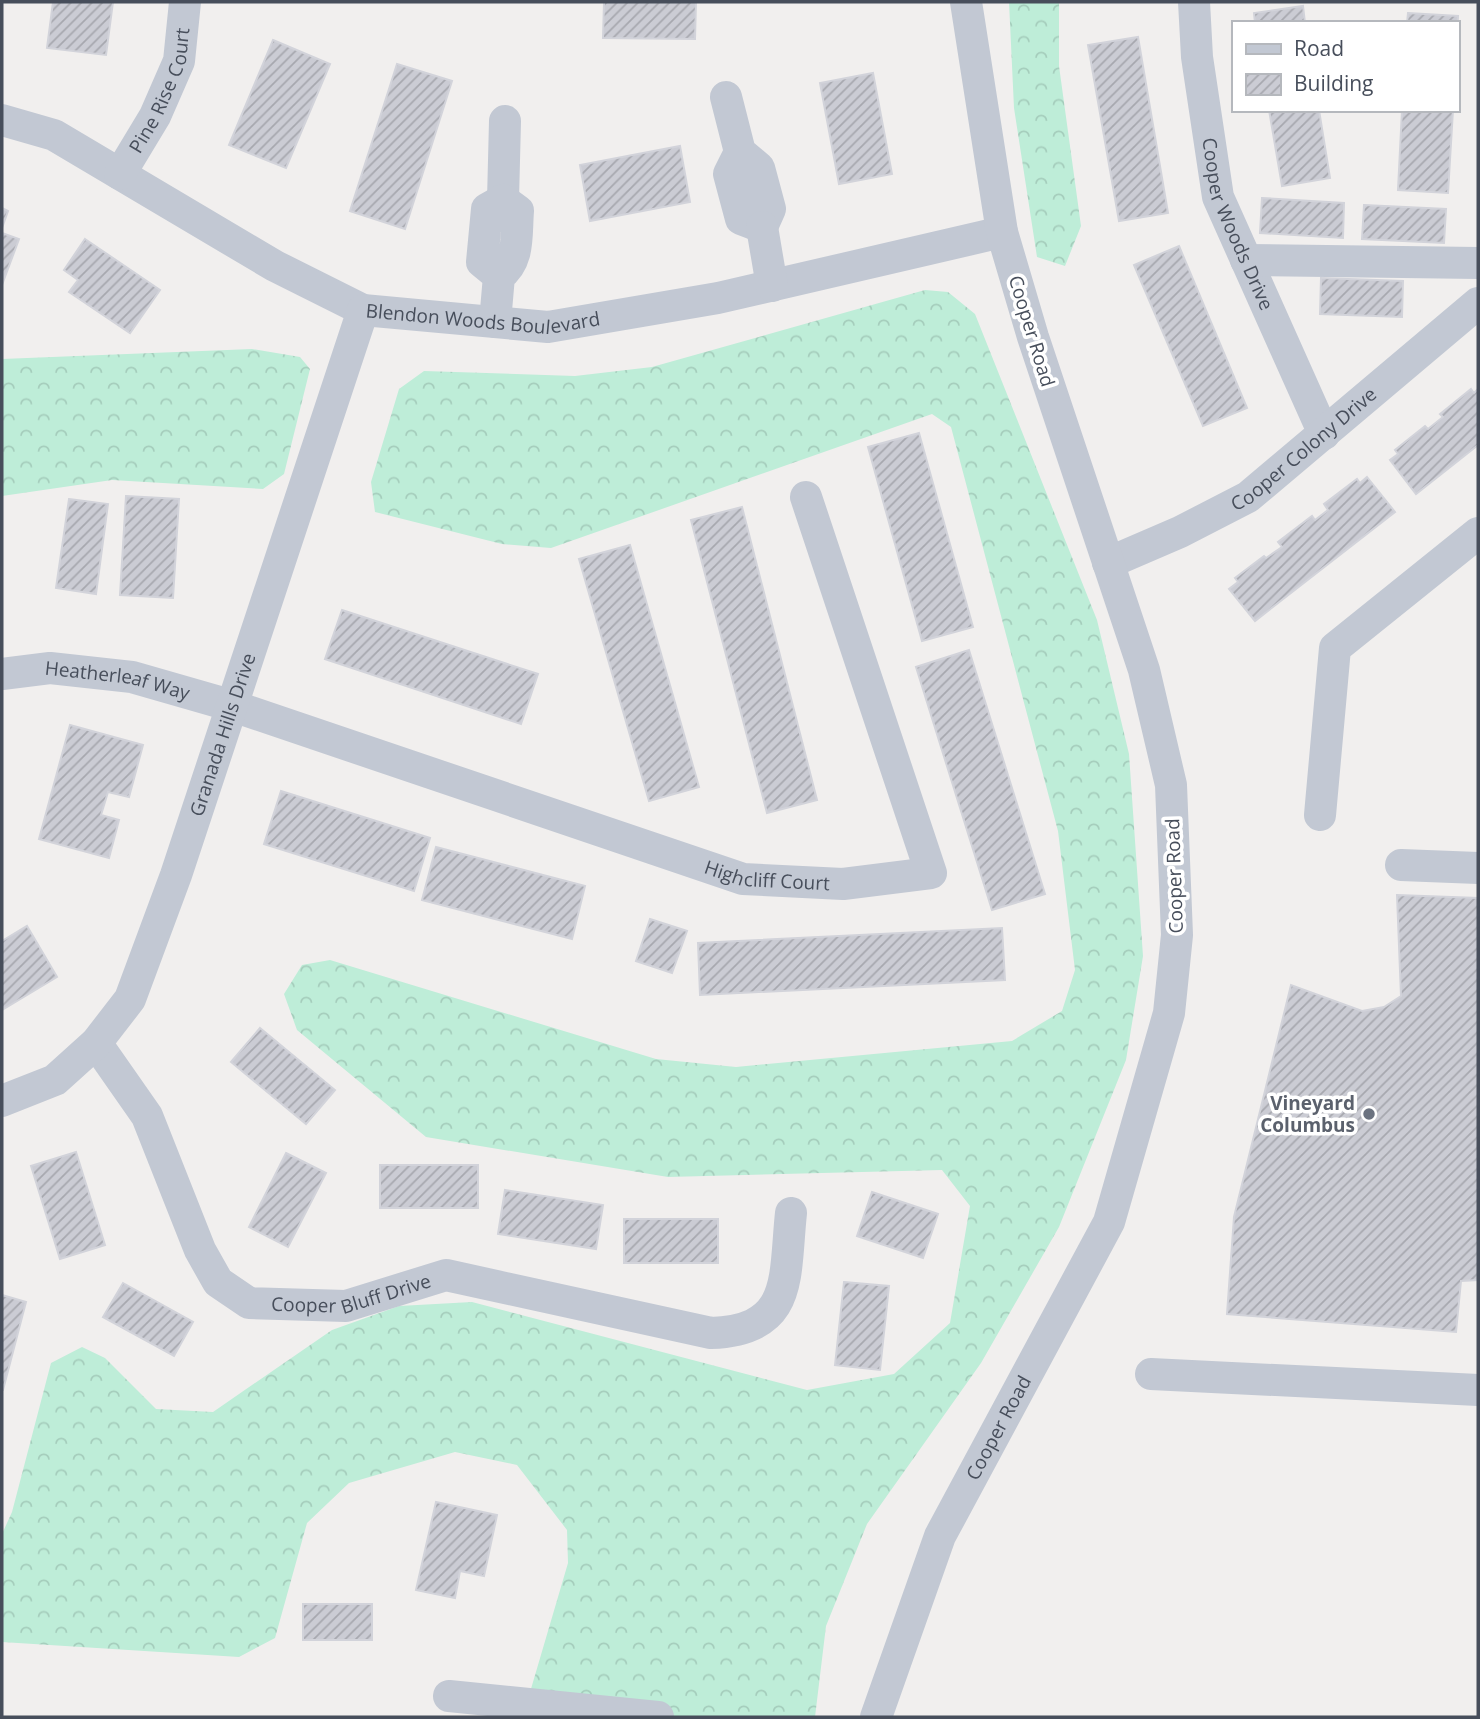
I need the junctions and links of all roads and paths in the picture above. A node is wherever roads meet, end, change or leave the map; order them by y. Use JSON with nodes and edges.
{"nodes":[{"id":1,"x":186,"y":2,"type":"edge"},
{"id":2,"x":966,"y":2,"type":"edge"},
{"id":3,"x":1194,"y":2,"type":"edge"},
{"id":4,"x":726,"y":97,"type":"dead end"},
{"id":5,"x":2,"y":120,"type":"edge"},
{"id":6,"x":505,"y":121,"type":"dead end"},
{"id":7,"x":120,"y":174,"type":"junction"},
{"id":8,"x":1002,"y":232,"type":"junction"},
{"id":9,"x":1246,"y":260,"type":"junction"},
{"id":10,"x":1478,"y":262,"type":"edge"},
{"id":11,"x":772,"y":286,"type":"junction"},
{"id":12,"x":1478,"y":303,"type":"edge"},
{"id":13,"x":363,"y":310,"type":"junction"},
{"id":14,"x":495,"y":322,"type":"junction"},
{"id":15,"x":1324,"y":434,"type":"junction"},
{"id":16,"x":806,"y":497,"type":"dead end"},
{"id":17,"x":1478,"y":533,"type":"edge"},
{"id":18,"x":1108,"y":563,"type":"junction"},
{"id":19,"x":2,"y":674,"type":"edge"},
{"id":20,"x":233,"y":706,"type":"junction"},
{"id":21,"x":1320,"y":815,"type":"dead end"},
{"id":22,"x":1401,"y":865,"type":"dead end"},
{"id":23,"x":1478,"y":868,"type":"edge"},
{"id":24,"x":96,"y":1043,"type":"junction"},
{"id":25,"x":2,"y":1101,"type":"edge"},
{"id":26,"x":791,"y":1213,"type":"dead end"},
{"id":27,"x":1151,"y":1374,"type":"dead end"},
{"id":28,"x":1478,"y":1390,"type":"edge"},
{"id":29,"x":449,"y":1696,"type":"dead end"},
{"id":30,"x":658,"y":1717,"type":"edge"},
{"id":31,"x":876,"y":1717,"type":"edge"}],
"edges":[{"from":1,"to":7,"type":"street","name":"Pine Rise Court"},
{"from":2,"to":8,"type":"street","name":"Cooper Road"},
{"from":3,"to":9,"type":"street","name":"Cooper Woods Drive"},
{"from":4,"to":11,"type":"street"},
{"from":5,"to":7,"type":"street","name":"Blendon Woods Boulevard"},
{"from":6,"to":14,"type":"street"},
{"from":7,"to":13,"type":"street","name":"Blendon Woods Boulevard"},
{"from":8,"to":11,"type":"street","name":"Blendon Woods Boulevard"},
{"from":8,"to":18,"type":"street","name":"Cooper Road"},
{"from":9,"to":10,"type":"street"},
{"from":9,"to":15,"type":"street","name":"Cooper Woods Drive"},
{"from":11,"to":14,"type":"street","name":"Blendon Woods Boulevard"},
{"from":12,"to":15,"type":"street","name":"Cooper Colony Drive"},
{"from":13,"to":14,"type":"street","name":"Blendon Woods Boulevard"},
{"from":13,"to":20,"type":"street","name":"Granada Hills Drive"},
{"from":15,"to":18,"type":"street","name":"Cooper Colony Drive"},
{"from":16,"to":20,"type":"street","name":"Highcliff Court"},
{"from":17,"to":21,"type":"street"},
{"from":18,"to":31,"type":"street","name":"Cooper Road"},
{"from":19,"to":20,"type":"street","name":"Heatherleaf Way"},
{"from":20,"to":24,"type":"street","name":"Granada Hills Drive"},
{"from":22,"to":23,"type":"street"},
{"from":24,"to":25,"type":"street","name":"Granada Hills Drive"},
{"from":24,"to":26,"type":"street","name":"Cooper Bluff Drive"},
{"from":27,"to":28,"type":"street"},
{"from":29,"to":30,"type":"street"}]}
